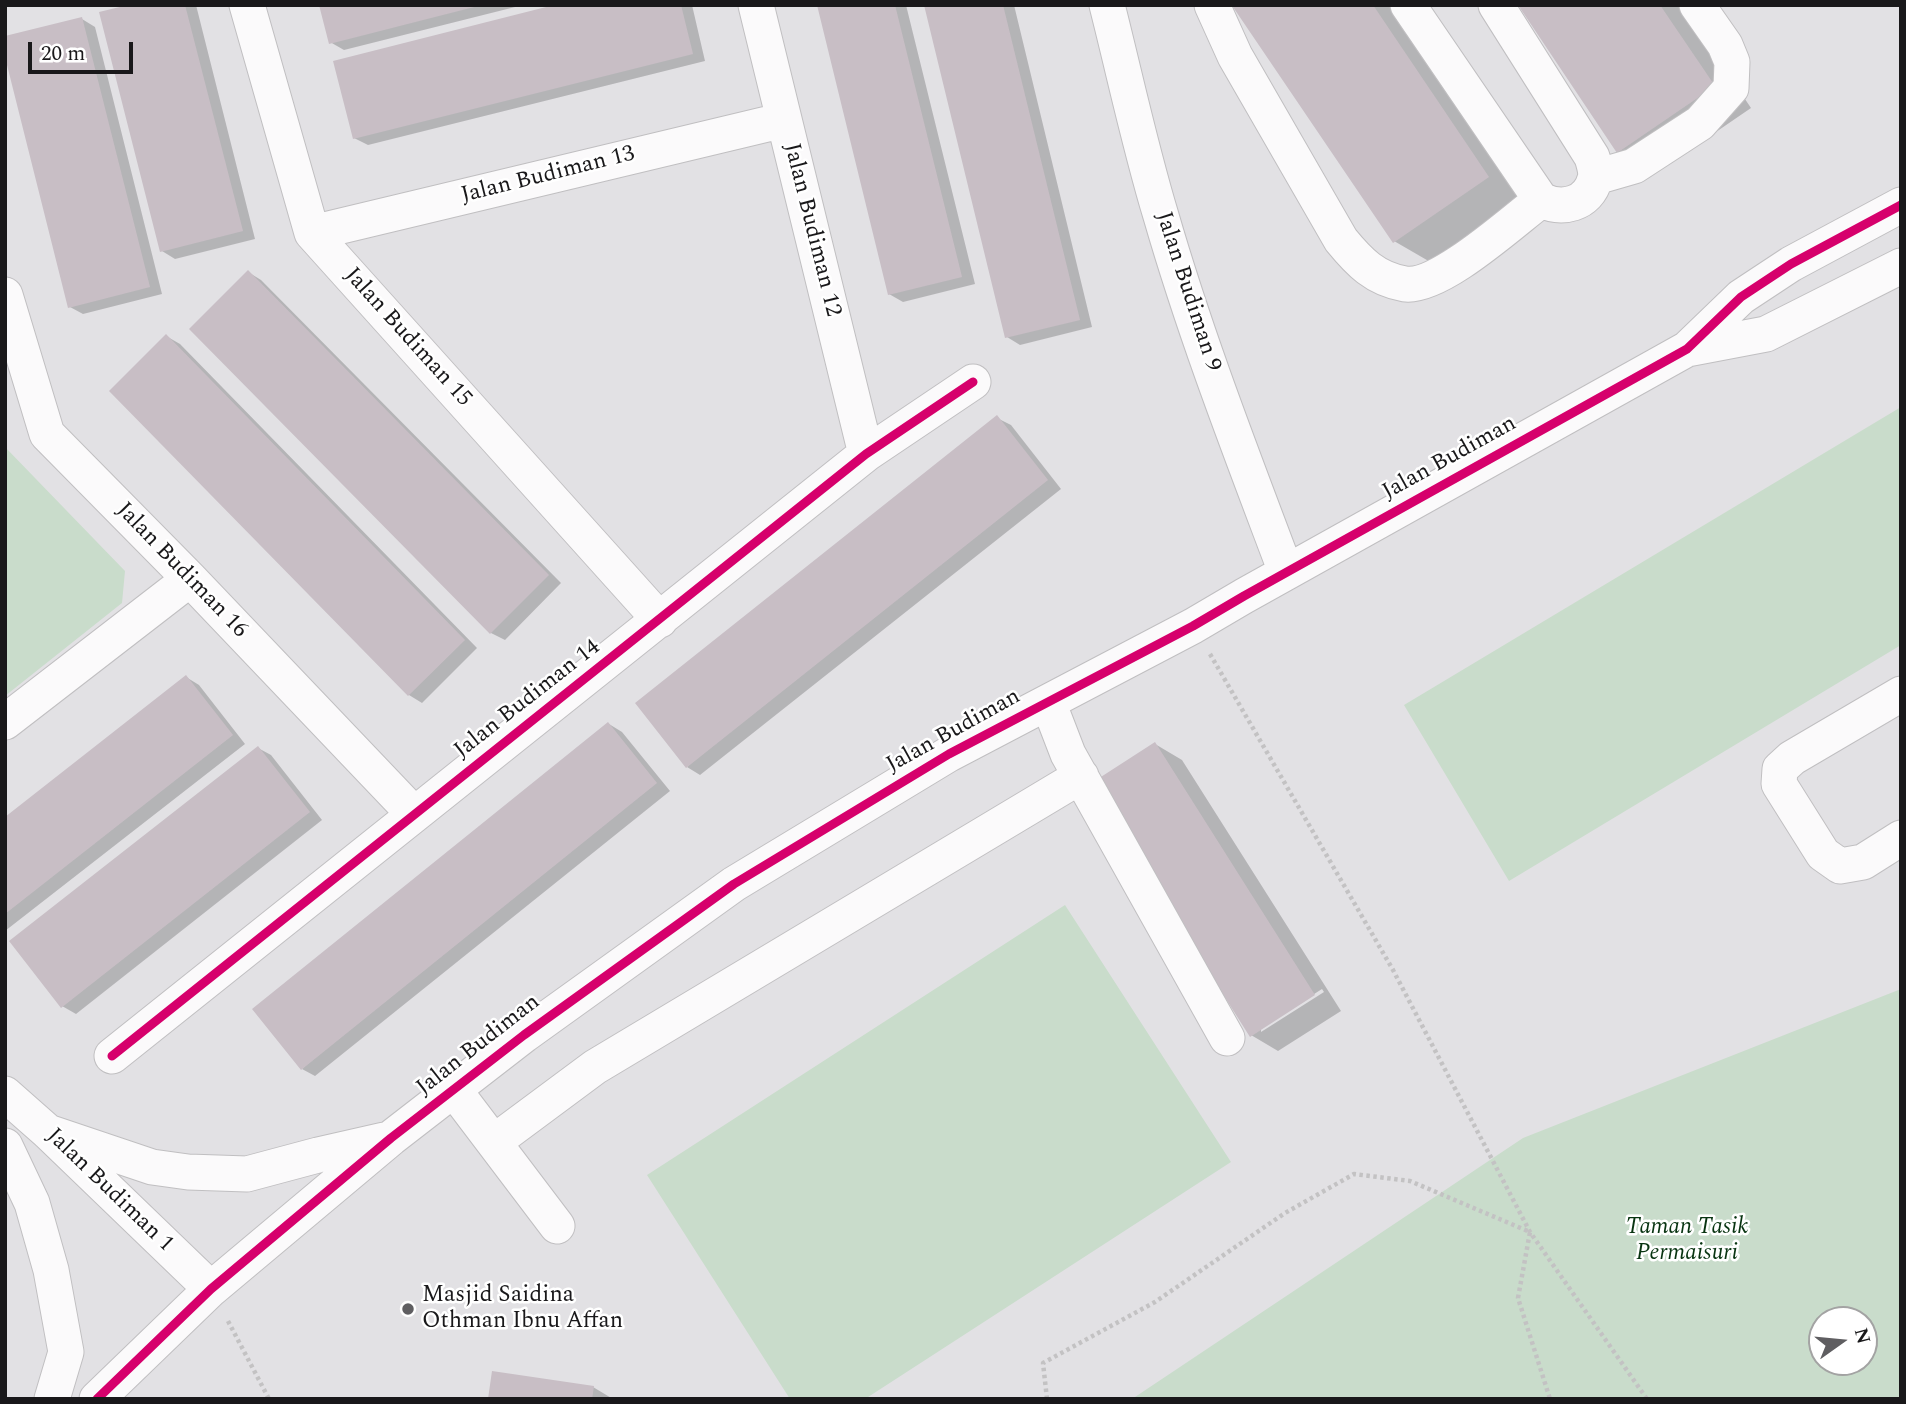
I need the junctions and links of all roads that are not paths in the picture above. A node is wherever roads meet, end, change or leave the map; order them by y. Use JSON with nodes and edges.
{"nodes":[{"id":1,"x":247,"y":5,"type":"edge"},
{"id":2,"x":755,"y":5,"type":"edge"},
{"id":3,"x":1107,"y":5,"type":"edge"},
{"id":4,"x":1212,"y":5,"type":"edge"},
{"id":5,"x":1408,"y":5,"type":"edge"},
{"id":6,"x":1496,"y":5,"type":"edge"},
{"id":7,"x":1697,"y":5,"type":"edge"},
{"id":8,"x":784,"y":120,"type":"junction"},
{"id":9,"x":1596,"y":177,"type":"junction"},
{"id":10,"x":1541,"y":200,"type":"junction"},
{"id":11,"x":1901,"y":205,"type":"edge"},
{"id":12,"x":312,"y":233,"type":"junction"},
{"id":13,"x":1895,"y":272,"type":"edge"},
{"id":14,"x":5,"y":295,"type":"edge"},
{"id":15,"x":1686,"y":349,"type":"junction"},
{"id":16,"x":973,"y":382,"type":"dead end"},
{"id":17,"x":866,"y":454,"type":"junction"},
{"id":18,"x":1286,"y":572,"type":"junction"},
{"id":19,"x":190,"y":579,"type":"junction"},
{"id":20,"x":660,"y":620,"type":"junction"},
{"id":21,"x":1901,"y":694,"type":"edge"},
{"id":22,"x":1048,"y":702,"type":"junction"},
{"id":23,"x":5,"y":722,"type":"edge"},
{"id":24,"x":1081,"y":776,"type":"junction"},
{"id":25,"x":414,"y":814,"type":"junction"},
{"id":26,"x":1901,"y":838,"type":"edge"},
{"id":27,"x":1227,"y":1038,"type":"dead end"},
{"id":28,"x":113,"y":1056,"type":"dead end"},
{"id":29,"x":454,"y":1090,"type":"junction"},
{"id":30,"x":5,"y":1094,"type":"edge"},
{"id":31,"x":48,"y":1132,"type":"junction"},
{"id":32,"x":391,"y":1138,"type":"junction"},
{"id":33,"x":494,"y":1142,"type":"junction"},
{"id":34,"x":5,"y":1146,"type":"edge"},
{"id":35,"x":557,"y":1226,"type":"dead end"},
{"id":36,"x":211,"y":1289,"type":"junction"},
{"id":37,"x":52,"y":1399,"type":"edge"},
{"id":38,"x":97,"y":1399,"type":"edge"}],
"edges":[{"from":1,"to":12,"type":"street","name":"Jalan Budiman 15"},
{"from":2,"to":8,"type":"street","name":"Jalan Budiman 12"},
{"from":3,"to":18,"type":"street","name":"Jalan Budiman 9"},
{"from":4,"to":10,"type":"street"},
{"from":5,"to":10,"type":"street"},
{"from":6,"to":9,"type":"street"},
{"from":7,"to":9,"type":"street"},
{"from":8,"to":12,"type":"street","name":"Jalan Budiman 13"},
{"from":8,"to":17,"type":"street","name":"Jalan Budiman 12"},
{"from":9,"to":10,"type":"street"},
{"from":11,"to":15,"type":"street","name":"Jalan Budiman"},
{"from":12,"to":20,"type":"street","name":"Jalan Budiman 15"},
{"from":13,"to":15,"type":"street","name":"Jalan Budiman"},
{"from":14,"to":19,"type":"street","name":"Jalan Budiman 16"},
{"from":15,"to":18,"type":"street","name":"Jalan Budiman"},
{"from":16,"to":17,"type":"street","name":"Jalan Budiman 14"},
{"from":17,"to":20,"type":"street","name":"Jalan Budiman 14"},
{"from":18,"to":22,"type":"street","name":"Jalan Budiman"},
{"from":19,"to":23,"type":"street"},
{"from":19,"to":25,"type":"street","name":"Jalan Budiman 16"},
{"from":20,"to":25,"type":"street","name":"Jalan Budiman 14"},
{"from":21,"to":26,"type":"street"},
{"from":22,"to":24,"type":"street"},
{"from":22,"to":29,"type":"street","name":"Jalan Budiman"},
{"from":24,"to":27,"type":"street"},
{"from":24,"to":33,"type":"street"},
{"from":25,"to":28,"type":"street","name":"Jalan Budiman 14"},
{"from":29,"to":32,"type":"street","name":"Jalan Budiman"},
{"from":29,"to":33,"type":"street"},
{"from":30,"to":31,"type":"street","name":"Jalan Budiman 1"},
{"from":31,"to":32,"type":"street"},
{"from":31,"to":36,"type":"street","name":"Jalan Budiman 1"},
{"from":32,"to":36,"type":"street","name":"Jalan Budiman"},
{"from":33,"to":35,"type":"street"},
{"from":34,"to":37,"type":"street"},
{"from":36,"to":38,"type":"street","name":"Jalan Budiman"}]}
